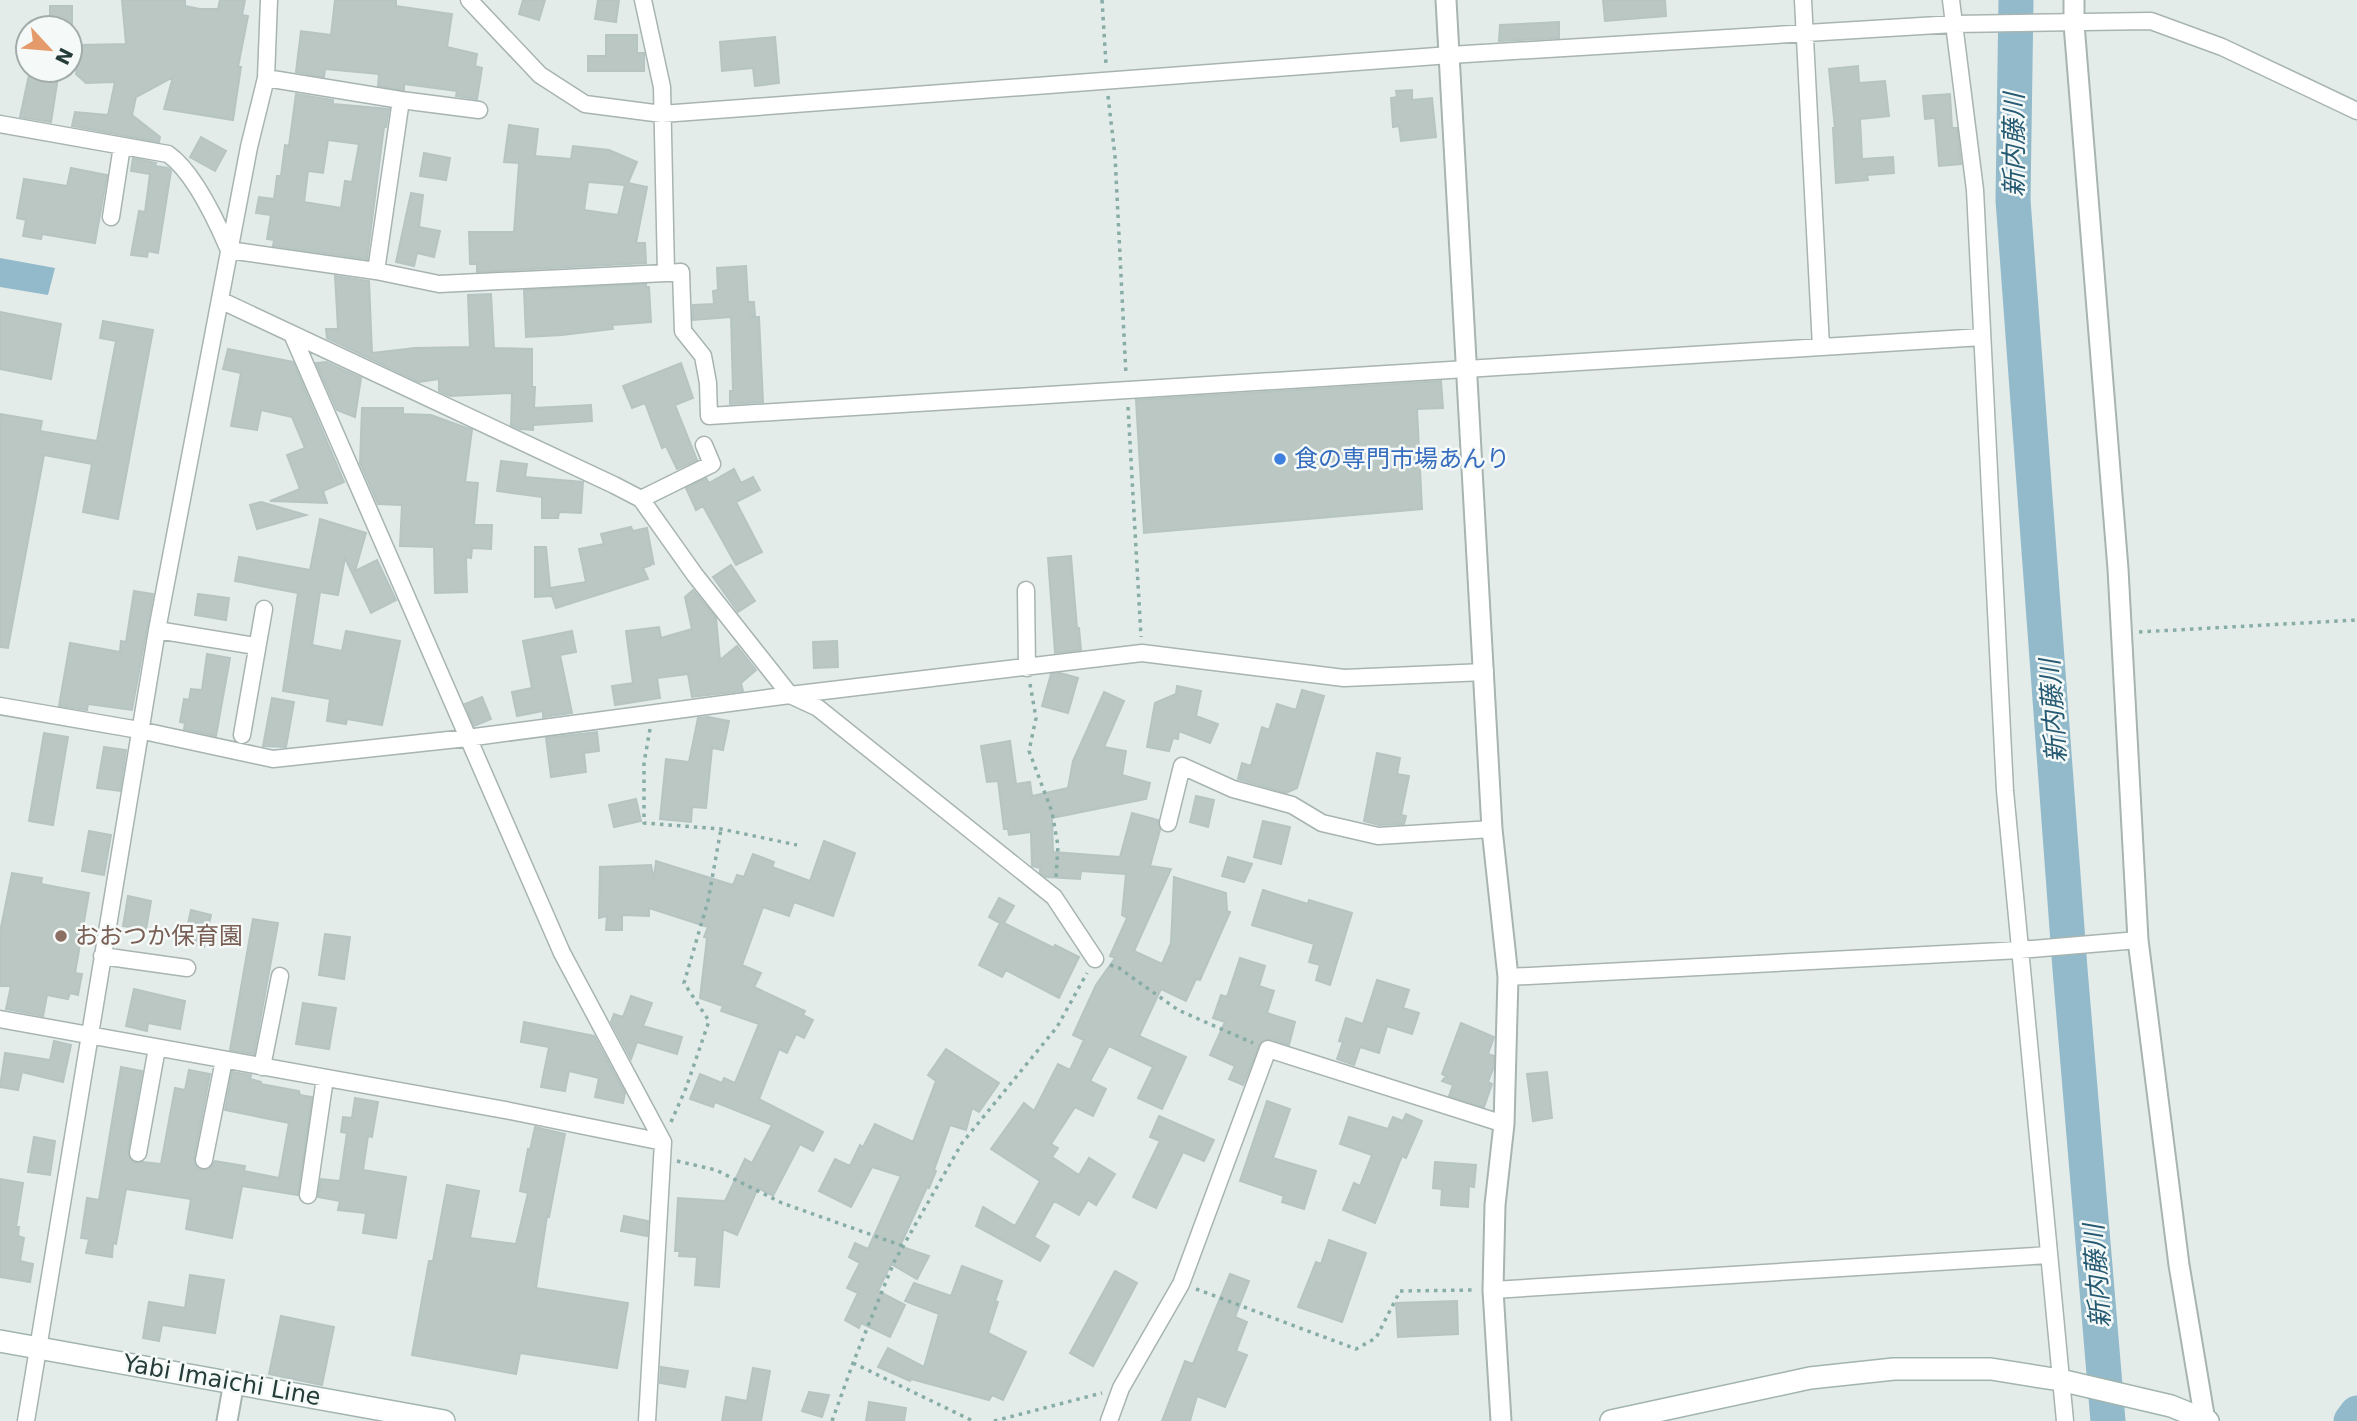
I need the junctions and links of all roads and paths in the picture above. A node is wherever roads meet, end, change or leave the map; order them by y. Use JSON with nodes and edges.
{"nodes":[{"id":1,"x":269,"y":0,"type":"edge"},
{"id":2,"x":469,"y":0,"type":"edge"},
{"id":3,"x":643,"y":0,"type":"edge"},
{"id":4,"x":1102,"y":0,"type":"edge"},
{"id":5,"x":1447,"y":0,"type":"edge"},
{"id":6,"x":1803,"y":0,"type":"edge"},
{"id":7,"x":1951,"y":0,"type":"edge"},
{"id":8,"x":2074,"y":0,"type":"edge"},
{"id":9,"x":1961,"y":24,"type":"junction"},
{"id":10,"x":2074,"y":24,"type":"junction"},
{"id":11,"x":1805,"y":33,"type":"junction"},
{"id":12,"x":1450,"y":55,"type":"junction"},
{"id":13,"x":266,"y":78,"type":"junction"},
{"id":14,"x":1107,"y":81,"type":"junction"},
{"id":15,"x":401,"y":100,"type":"junction"},
{"id":16,"x":478,"y":110,"type":"dead end"},
{"id":17,"x":2357,"y":110,"type":"edge"},
{"id":18,"x":662,"y":114,"type":"junction"},
{"id":19,"x":0,"y":124,"type":"edge"},
{"id":20,"x":122,"y":146,"type":"junction"},
{"id":21,"x":111,"y":217,"type":"dead end"},
{"id":22,"x":229,"y":250,"type":"junction"},
{"id":23,"x":376,"y":271,"type":"junction"},
{"id":24,"x":666,"y":273,"type":"junction"},
{"id":25,"x":220,"y":300,"type":"junction"},
{"id":26,"x":292,"y":334,"type":"junction"},
{"id":27,"x":1982,"y":337,"type":"junction"},
{"id":28,"x":1821,"y":347,"type":"junction"},
{"id":29,"x":1467,"y":369,"type":"junction"},
{"id":30,"x":1127,"y":391,"type":"junction"},
{"id":31,"x":704,"y":445,"type":"dead end"},
{"id":32,"x":641,"y":499,"type":"junction"},
{"id":33,"x":1026,"y":590,"type":"dead end"},
{"id":34,"x":264,"y":609,"type":"dead end"},
{"id":35,"x":2357,"y":620,"type":"edge"},
{"id":36,"x":157,"y":630,"type":"junction"},
{"id":37,"x":2121,"y":633,"type":"junction"},
{"id":38,"x":256,"y":646,"type":"junction"},
{"id":39,"x":1142,"y":653,"type":"junction"},
{"id":40,"x":1027,"y":668,"type":"junction"},
{"id":41,"x":1485,"y":673,"type":"junction"},
{"id":42,"x":790,"y":695,"type":"junction"},
{"id":43,"x":0,"y":706,"type":"edge"},
{"id":44,"x":652,"y":713,"type":"junction"},
{"id":45,"x":139,"y":730,"type":"junction"},
{"id":46,"x":242,"y":735,"type":"dead end"},
{"id":47,"x":467,"y":738,"type":"junction"},
{"id":48,"x":1168,"y":823,"type":"dead end"},
{"id":49,"x":721,"y":829,"type":"junction"},
{"id":50,"x":1492,"y":829,"type":"junction"},
{"id":51,"x":797,"y":845,"type":"dead end"},
{"id":52,"x":1054,"y":897,"type":"junction"},
{"id":53,"x":2138,"y":940,"type":"junction"},
{"id":54,"x":2020,"y":950,"type":"junction"},
{"id":55,"x":102,"y":956,"type":"junction"},
{"id":56,"x":1095,"y":959,"type":"junction"},
{"id":57,"x":187,"y":968,"type":"dead end"},
{"id":58,"x":280,"y":976,"type":"dead end"},
{"id":59,"x":1508,"y":978,"type":"junction"},
{"id":60,"x":0,"y":1019,"type":"edge"},
{"id":61,"x":89,"y":1036,"type":"junction"},
{"id":62,"x":157,"y":1048,"type":"junction"},
{"id":63,"x":1268,"y":1049,"type":"junction"},
{"id":64,"x":223,"y":1060,"type":"junction"},
{"id":65,"x":262,"y":1067,"type":"junction"},
{"id":66,"x":325,"y":1078,"type":"junction"},
{"id":67,"x":1504,"y":1124,"type":"junction"},
{"id":68,"x":662,"y":1150,"type":"junction"},
{"id":69,"x":138,"y":1153,"type":"dead end"},
{"id":70,"x":204,"y":1160,"type":"dead end"},
{"id":71,"x":308,"y":1195,"type":"dead end"},
{"id":72,"x":903,"y":1246,"type":"junction"},
{"id":73,"x":2049,"y":1255,"type":"junction"},
{"id":74,"x":1181,"y":1284,"type":"junction"},
{"id":75,"x":1493,"y":1290,"type":"junction"},
{"id":76,"x":0,"y":1340,"type":"edge"},
{"id":77,"x":39,"y":1348,"type":"junction"},
{"id":78,"x":853,"y":1363,"type":"junction"},
{"id":79,"x":2060,"y":1380,"type":"junction"},
{"id":80,"x":234,"y":1381,"type":"junction"},
{"id":81,"x":1121,"y":1388,"type":"junction"},
{"id":82,"x":26,"y":1421,"type":"edge"},
{"id":83,"x":227,"y":1421,"type":"edge"},
{"id":84,"x":444,"y":1421,"type":"edge"},
{"id":85,"x":647,"y":1421,"type":"edge"},
{"id":86,"x":832,"y":1421,"type":"edge"},
{"id":87,"x":973,"y":1421,"type":"edge"},
{"id":88,"x":994,"y":1421,"type":"edge"},
{"id":89,"x":1109,"y":1421,"type":"edge"},
{"id":90,"x":1501,"y":1421,"type":"edge"},
{"id":91,"x":1611,"y":1421,"type":"edge"},
{"id":92,"x":2065,"y":1421,"type":"edge"},
{"id":93,"x":2206,"y":1421,"type":"edge"}],
"edges":[{"from":1,"to":13,"type":"street"},
{"from":2,"to":18,"type":"street"},
{"from":3,"to":18,"type":"street"},
{"from":4,"to":14,"type":"path"},
{"from":5,"to":12,"type":"street"},
{"from":6,"to":11,"type":"street"},
{"from":7,"to":9,"type":"street"},
{"from":8,"to":10,"type":"street"},
{"from":9,"to":10,"type":"street"},
{"from":9,"to":11,"type":"street"},
{"from":9,"to":27,"type":"street"},
{"from":10,"to":17,"type":"street"},
{"from":10,"to":37,"type":"street"},
{"from":11,"to":12,"type":"street"},
{"from":11,"to":28,"type":"street"},
{"from":12,"to":14,"type":"street"},
{"from":12,"to":29,"type":"street"},
{"from":13,"to":15,"type":"street"},
{"from":13,"to":22,"type":"street"},
{"from":14,"to":18,"type":"street"},
{"from":14,"to":30,"type":"path"},
{"from":15,"to":16,"type":"street"},
{"from":15,"to":23,"type":"street"},
{"from":18,"to":24,"type":"street"},
{"from":19,"to":20,"type":"street"},
{"from":20,"to":21,"type":"street"},
{"from":20,"to":22,"type":"street"},
{"from":22,"to":23,"type":"street"},
{"from":22,"to":25,"type":"street"},
{"from":23,"to":24,"type":"street"},
{"from":24,"to":30,"type":"street"},
{"from":25,"to":26,"type":"street"},
{"from":25,"to":36,"type":"street"},
{"from":26,"to":32,"type":"street"},
{"from":26,"to":47,"type":"street"},
{"from":27,"to":28,"type":"street"},
{"from":27,"to":54,"type":"street"},
{"from":28,"to":29,"type":"street"},
{"from":29,"to":30,"type":"street"},
{"from":29,"to":41,"type":"street"},
{"from":30,"to":39,"type":"path"},
{"from":31,"to":32,"type":"street"},
{"from":32,"to":42,"type":"street"},
{"from":33,"to":40,"type":"street"},
{"from":34,"to":38,"type":"street"},
{"from":35,"to":37,"type":"path"},
{"from":36,"to":38,"type":"street"},
{"from":36,"to":45,"type":"street"},
{"from":37,"to":53,"type":"street"},
{"from":38,"to":46,"type":"street"},
{"from":39,"to":40,"type":"street"},
{"from":39,"to":41,"type":"street"},
{"from":40,"to":42,"type":"street"},
{"from":40,"to":52,"type":"path"},
{"from":41,"to":50,"type":"street"},
{"from":42,"to":44,"type":"street"},
{"from":42,"to":52,"type":"street"},
{"from":43,"to":45,"type":"street"},
{"from":44,"to":47,"type":"street"},
{"from":44,"to":49,"type":"path"},
{"from":45,"to":47,"type":"street"},
{"from":45,"to":55,"type":"street"},
{"from":47,"to":68,"type":"street"},
{"from":48,"to":50,"type":"street"},
{"from":49,"to":51,"type":"path"},
{"from":49,"to":68,"type":"path"},
{"from":50,"to":59,"type":"street"},
{"from":52,"to":56,"type":"street"},
{"from":53,"to":54,"type":"street"},
{"from":53,"to":93,"type":"street"},
{"from":54,"to":59,"type":"street"},
{"from":54,"to":73,"type":"street"},
{"from":55,"to":57,"type":"street"},
{"from":55,"to":61,"type":"street"},
{"from":56,"to":63,"type":"path"},
{"from":56,"to":72,"type":"path"},
{"from":58,"to":65,"type":"street"},
{"from":59,"to":67,"type":"street"},
{"from":60,"to":61,"type":"street"},
{"from":61,"to":62,"type":"street"},
{"from":61,"to":77,"type":"street"},
{"from":62,"to":64,"type":"street"},
{"from":62,"to":69,"type":"street"},
{"from":63,"to":67,"type":"street"},
{"from":63,"to":74,"type":"street"},
{"from":64,"to":65,"type":"street"},
{"from":64,"to":70,"type":"street"},
{"from":65,"to":66,"type":"street"},
{"from":66,"to":68,"type":"street"},
{"from":66,"to":71,"type":"street"},
{"from":67,"to":75,"type":"street"},
{"from":68,"to":72,"type":"path"},
{"from":68,"to":85,"type":"street"},
{"from":72,"to":78,"type":"path"},
{"from":73,"to":75,"type":"street"},
{"from":73,"to":79,"type":"street"},
{"from":74,"to":75,"type":"path"},
{"from":74,"to":81,"type":"street"},
{"from":75,"to":90,"type":"street"},
{"from":76,"to":77,"type":"main road","name":"Yabi Imaichi Line"},
{"from":77,"to":80,"type":"main road","name":"Yabi Imaichi Line"},
{"from":77,"to":82,"type":"street"},
{"from":78,"to":86,"type":"path"},
{"from":78,"to":87,"type":"path"},
{"from":79,"to":91,"type":"main road"},
{"from":79,"to":92,"type":"street"},
{"from":79,"to":93,"type":"main road"},
{"from":80,"to":83,"type":"street"},
{"from":80,"to":84,"type":"main road","name":"Yabi Imaichi Line"},
{"from":81,"to":88,"type":"path"},
{"from":81,"to":89,"type":"street"}]}
